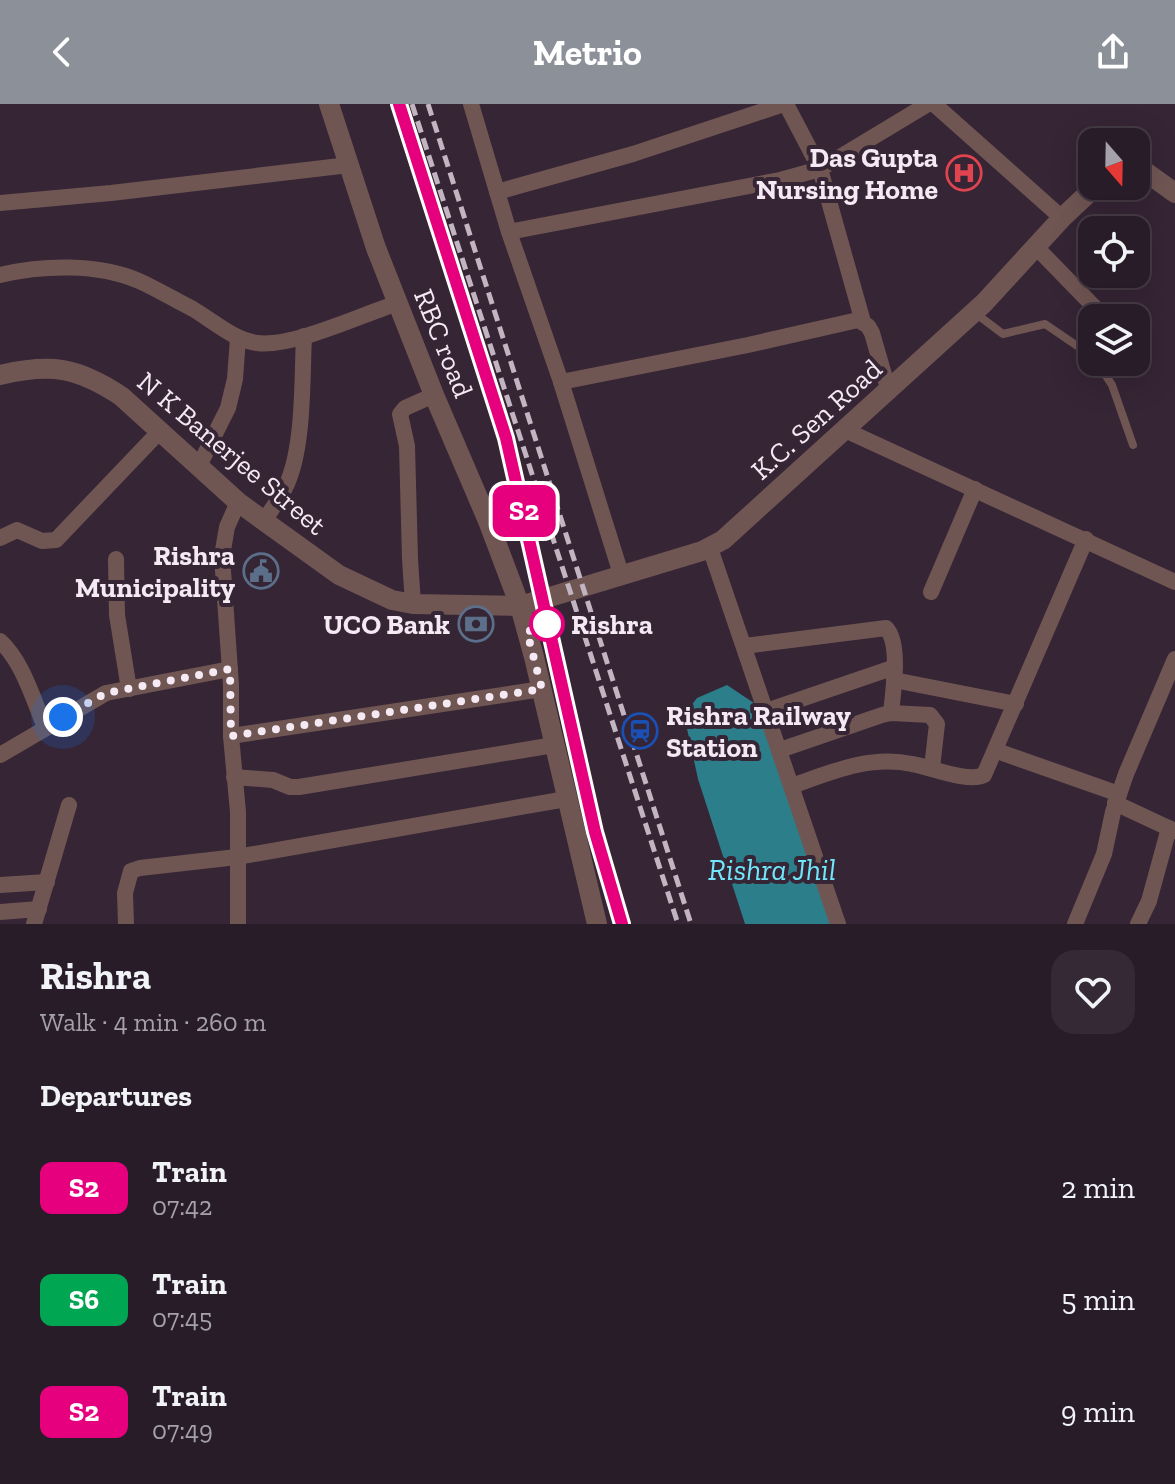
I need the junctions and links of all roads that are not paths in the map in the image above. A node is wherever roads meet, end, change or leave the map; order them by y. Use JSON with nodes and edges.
{"nodes":[{"id":1,"x":329,"y":104,"type":"edge"},
{"id":2,"x":471,"y":104,"type":"edge"},
{"id":3,"x":785,"y":104,"type":"edge"},
{"id":4,"x":931,"y":104,"type":"edge"},
{"id":5,"x":349,"y":165,"type":"junction"},
{"id":6,"x":820,"y":169,"type":"junction"},
{"id":7,"x":1150,"y":175,"type":"edge"},
{"id":8,"x":497,"y":192,"type":"junction"},
{"id":9,"x":1175,"y":193,"type":"edge"},
{"id":10,"x":1081,"y":200,"type":"edge"},
{"id":11,"x":0,"y":203,"type":"edge"},
{"id":12,"x":1062,"y":218,"type":"junction"},
{"id":13,"x":509,"y":232,"type":"junction"},
{"id":14,"x":1036,"y":247,"type":"junction"},
{"id":15,"x":0,"y":275,"type":"edge"},
{"id":16,"x":398,"y":303,"type":"junction"},
{"id":17,"x":1091,"y":304,"type":"edge"},
{"id":18,"x":974,"y":312,"type":"junction"},
{"id":19,"x":863,"y":322,"type":"junction"},
{"id":20,"x":304,"y":336,"type":"junction"},
{"id":21,"x":238,"y":338,"type":"junction"},
{"id":22,"x":1078,"y":346,"type":"edge"},
{"id":23,"x":0,"y":375,"type":"edge"},
{"id":24,"x":1106,"y":376,"type":"edge"},
{"id":25,"x":561,"y":382,"type":"junction"},
{"id":26,"x":889,"y":392,"type":"junction"},
{"id":27,"x":434,"y":395,"type":"junction"},
{"id":28,"x":845,"y":430,"type":"junction"},
{"id":29,"x":160,"y":431,"type":"junction"},
{"id":30,"x":1133,"y":445,"type":"dead end"},
{"id":31,"x":199,"y":466,"type":"junction"},
{"id":32,"x":975,"y":489,"type":"junction"},
{"id":33,"x":238,"y":502,"type":"junction"},
{"id":34,"x":264,"y":521,"type":"junction"},
{"id":35,"x":0,"y":538,"type":"edge"},
{"id":36,"x":1086,"y":539,"type":"junction"},
{"id":37,"x":710,"y":548,"type":"junction"},
{"id":38,"x":116,"y":559,"type":"dead end"},
{"id":39,"x":621,"y":574,"type":"junction"},
{"id":40,"x":1175,"y":582,"type":"edge"},
{"id":41,"x":931,"y":592,"type":"dead end"},
{"id":42,"x":413,"y":604,"type":"junction"},
{"id":43,"x":520,"y":606,"type":"junction"},
{"id":44,"x":0,"y":641,"type":"edge"},
{"id":45,"x":744,"y":646,"type":"junction"},
{"id":46,"x":1175,"y":659,"type":"edge"},
{"id":47,"x":230,"y":669,"type":"junction"},
{"id":48,"x":894,"y":674,"type":"junction"},
{"id":49,"x":129,"y":689,"type":"junction"},
{"id":50,"x":542,"y":689,"type":"junction"},
{"id":51,"x":1016,"y":704,"type":"junction"},
{"id":52,"x":766,"y":711,"type":"junction"},
{"id":53,"x":891,"y":713,"type":"junction"},
{"id":54,"x":45,"y":727,"type":"junction"},
{"id":55,"x":231,"y":736,"type":"junction"},
{"id":56,"x":554,"y":745,"type":"junction"},
{"id":57,"x":780,"y":750,"type":"junction"},
{"id":58,"x":997,"y":751,"type":"junction"},
{"id":59,"x":0,"y":755,"type":"edge"},
{"id":60,"x":932,"y":768,"type":"junction"},
{"id":61,"x":234,"y":777,"type":"junction"},
{"id":62,"x":792,"y":786,"type":"junction"},
{"id":63,"x":566,"y":799,"type":"junction"},
{"id":64,"x":1117,"y":799,"type":"junction"},
{"id":65,"x":69,"y":805,"type":"dead end"},
{"id":66,"x":1172,"y":829,"type":"edge"},
{"id":67,"x":237,"y":857,"type":"junction"},
{"id":68,"x":47,"y":882,"type":"junction"},
{"id":69,"x":0,"y":885,"type":"edge"},
{"id":70,"x":0,"y":912,"type":"edge"},
{"id":71,"x":36,"y":917,"type":"edge"},
{"id":72,"x":126,"y":924,"type":"edge"},
{"id":73,"x":238,"y":924,"type":"edge"},
{"id":74,"x":597,"y":924,"type":"edge"},
{"id":75,"x":838,"y":924,"type":"edge"},
{"id":76,"x":1075,"y":924,"type":"edge"},
{"id":77,"x":1138,"y":924,"type":"edge"}],
"edges":[{"from":1,"to":5,"type":"street","name":"RBC road"},
{"from":2,"to":8,"type":"street"},
{"from":3,"to":6,"type":"street"},
{"from":3,"to":8,"type":"street"},
{"from":4,"to":6,"type":"street"},
{"from":4,"to":12,"type":"street"},
{"from":5,"to":11,"type":"street"},
{"from":5,"to":16,"type":"street","name":"RBC road"},
{"from":6,"to":13,"type":"street"},
{"from":6,"to":19,"type":"street"},
{"from":7,"to":9,"type":"street"},
{"from":8,"to":13,"type":"street"},
{"from":10,"to":12,"type":"street","name":"K.C. Sen Road"},
{"from":12,"to":14,"type":"street","name":"K.C. Sen Road"},
{"from":13,"to":25,"type":"street"},
{"from":14,"to":17,"type":"street"},
{"from":14,"to":18,"type":"street","name":"K.C. Sen Road"},
{"from":15,"to":21,"type":"street"},
{"from":16,"to":20,"type":"street"},
{"from":16,"to":27,"type":"street","name":"RBC road"},
{"from":18,"to":22,"type":"lane"},
{"from":18,"to":26,"type":"street","name":"K.C. Sen Road"},
{"from":19,"to":25,"type":"street"},
{"from":19,"to":26,"type":"street"},
{"from":20,"to":21,"type":"street"},
{"from":20,"to":34,"type":"street"},
{"from":21,"to":31,"type":"street"},
{"from":23,"to":29,"type":"street","name":"N K Banerjee Street"},
{"from":24,"to":30,"type":"lane"},
{"from":25,"to":39,"type":"street"},
{"from":26,"to":28,"type":"street","name":"K.C. Sen Road"},
{"from":27,"to":42,"type":"street"},
{"from":27,"to":43,"type":"street","name":"RBC road"},
{"from":28,"to":32,"type":"street"},
{"from":28,"to":37,"type":"street","name":"K.C. Sen Road"},
{"from":29,"to":31,"type":"street","name":"N K Banerjee Street"},
{"from":29,"to":35,"type":"street"},
{"from":31,"to":33,"type":"street","name":"N K Banerjee Street"},
{"from":32,"to":36,"type":"street"},
{"from":32,"to":41,"type":"street"},
{"from":33,"to":34,"type":"street","name":"N K Banerjee Street"},
{"from":33,"to":47,"type":"street"},
{"from":34,"to":42,"type":"street","name":"N K Banerjee Street"},
{"from":36,"to":40,"type":"street"},
{"from":36,"to":51,"type":"street"},
{"from":37,"to":39,"type":"street","name":"K.C. Sen Road"},
{"from":37,"to":45,"type":"street"},
{"from":38,"to":49,"type":"street"},
{"from":39,"to":43,"type":"street","name":"K.C. Sen Road"},
{"from":42,"to":43,"type":"street","name":"N K Banerjee Street"},
{"from":43,"to":50,"type":"street","name":"RBC road"},
{"from":44,"to":54,"type":"street"},
{"from":45,"to":48,"type":"street"},
{"from":45,"to":52,"type":"street"},
{"from":46,"to":64,"type":"street"},
{"from":47,"to":49,"type":"street"},
{"from":47,"to":55,"type":"street"},
{"from":48,"to":51,"type":"street"},
{"from":48,"to":52,"type":"street"},
{"from":48,"to":53,"type":"street"},
{"from":49,"to":54,"type":"street"},
{"from":50,"to":55,"type":"street"},
{"from":50,"to":56,"type":"street","name":"RBC road"},
{"from":51,"to":58,"type":"street"},
{"from":52,"to":57,"type":"street"},
{"from":53,"to":57,"type":"street"},
{"from":53,"to":60,"type":"street"},
{"from":54,"to":59,"type":"street"},
{"from":55,"to":61,"type":"street"},
{"from":56,"to":61,"type":"street"},
{"from":56,"to":63,"type":"street","name":"RBC road"},
{"from":57,"to":62,"type":"street"},
{"from":58,"to":60,"type":"street"},
{"from":58,"to":64,"type":"street"},
{"from":60,"to":62,"type":"street"},
{"from":61,"to":67,"type":"street"},
{"from":62,"to":75,"type":"street"},
{"from":63,"to":67,"type":"street"},
{"from":63,"to":74,"type":"street","name":"RBC road"},
{"from":64,"to":66,"type":"street"},
{"from":64,"to":76,"type":"street"},
{"from":65,"to":68,"type":"street"},
{"from":66,"to":77,"type":"street"},
{"from":67,"to":72,"type":"street"},
{"from":67,"to":73,"type":"street"},
{"from":68,"to":69,"type":"street"},
{"from":68,"to":71,"type":"street"},
{"from":70,"to":71,"type":"street"}]}
